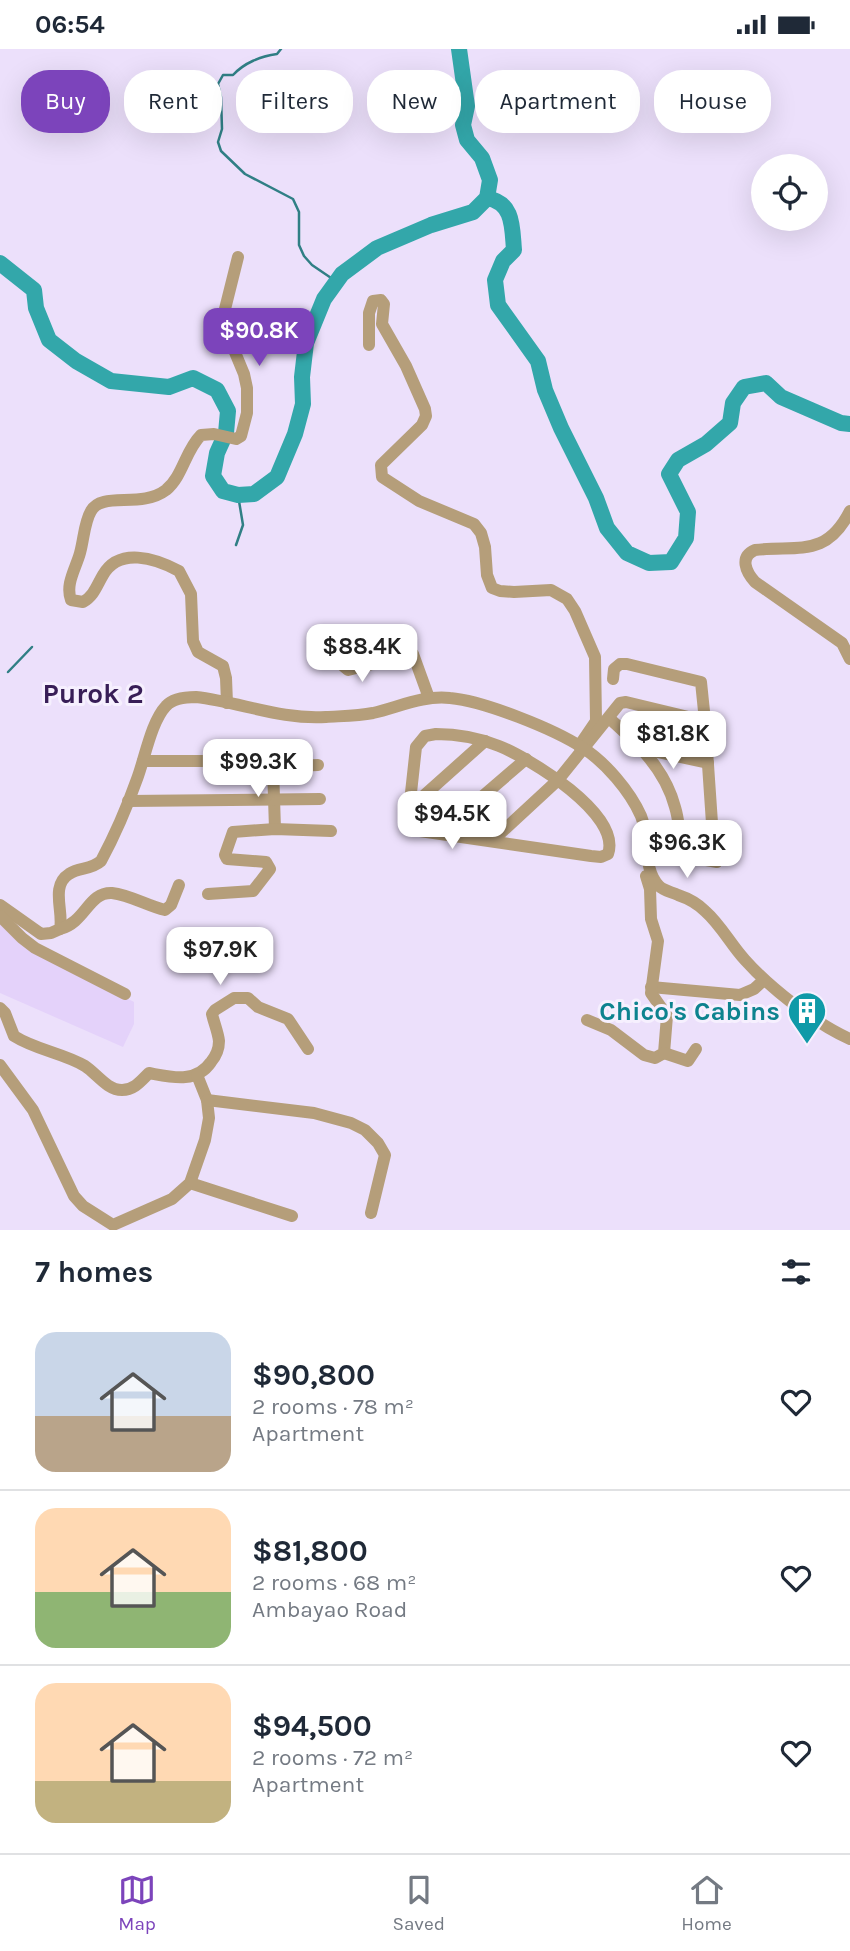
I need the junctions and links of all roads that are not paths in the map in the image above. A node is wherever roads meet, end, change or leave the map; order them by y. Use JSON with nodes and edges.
{"nodes":[{"id":1,"x":238,"y":257,"type":"dead end"},
{"id":2,"x":369,"y":345,"type":"dead end"},
{"id":3,"x":850,"y":511,"type":"edge"},
{"id":4,"x":343,"y":639,"type":"dead end"},
{"id":5,"x":850,"y":659,"type":"edge"},
{"id":6,"x":613,"y":679,"type":"dead end"},
{"id":7,"x":429,"y":698,"type":"junction"},
{"id":8,"x":227,"y":703,"type":"junction"},
{"id":9,"x":610,"y":719,"type":"junction"},
{"id":10,"x":705,"y":721,"type":"junction"},
{"id":11,"x":485,"y":741,"type":"junction"},
{"id":12,"x":581,"y":747,"type":"junction"},
{"id":13,"x":644,"y":749,"type":"junction"},
{"id":14,"x":526,"y":759,"type":"junction"},
{"id":15,"x":143,"y":761,"type":"junction"},
{"id":16,"x":708,"y":763,"type":"junction"},
{"id":17,"x":318,"y":765,"type":"dead end"},
{"id":18,"x":273,"y":767,"type":"junction"},
{"id":19,"x":558,"y":780,"type":"junction"},
{"id":20,"x":274,"y":798,"type":"junction"},
{"id":21,"x":320,"y":799,"type":"dead end"},
{"id":22,"x":128,"y":801,"type":"junction"},
{"id":23,"x":410,"y":808,"type":"junction"},
{"id":24,"x":712,"y":823,"type":"dead end"},
{"id":25,"x":275,"y":829,"type":"junction"},
{"id":26,"x":331,"y":831,"type":"dead end"},
{"id":27,"x":441,"y":832,"type":"junction"},
{"id":28,"x":492,"y":841,"type":"junction"},
{"id":29,"x":717,"y":862,"type":"dead end"},
{"id":30,"x":646,"y":876,"type":"dead end"},
{"id":31,"x":179,"y":885,"type":"dead end"},
{"id":32,"x":208,"y":894,"type":"dead end"},
{"id":33,"x":0,"y":905,"type":"edge"},
{"id":34,"x":0,"y":916,"type":"edge"},
{"id":35,"x":60,"y":929,"type":"junction"},
{"id":36,"x":764,"y":980,"type":"junction"},
{"id":37,"x":651,"y":987,"type":"junction"},
{"id":38,"x":125,"y":994,"type":"dead end"},
{"id":39,"x":0,"y":1008,"type":"edge"},
{"id":40,"x":587,"y":1020,"type":"dead end"},
{"id":41,"x":850,"y":1039,"type":"edge"},
{"id":42,"x":308,"y":1049,"type":"dead end"},
{"id":43,"x":696,"y":1049,"type":"dead end"},
{"id":44,"x":664,"y":1053,"type":"junction"},
{"id":45,"x":0,"y":1065,"type":"edge"},
{"id":46,"x":197,"y":1075,"type":"junction"},
{"id":47,"x":207,"y":1100,"type":"junction"},
{"id":48,"x":190,"y":1183,"type":"junction"},
{"id":49,"x":371,"y":1213,"type":"dead end"},
{"id":50,"x":292,"y":1216,"type":"dead end"},
{"id":51,"x":116,"y":1227,"type":"edge"}],
"edges":[{"from":1,"to":8,"type":"street"},
{"from":2,"to":12,"type":"street"},
{"from":3,"to":5,"type":"street"},
{"from":4,"to":7,"type":"street"},
{"from":6,"to":10,"type":"street"},
{"from":7,"to":8,"type":"street"},
{"from":7,"to":12,"type":"street"},
{"from":8,"to":15,"type":"street"},
{"from":9,"to":10,"type":"street"},
{"from":9,"to":12,"type":"street"},
{"from":9,"to":13,"type":"street"},
{"from":10,"to":16,"type":"street"},
{"from":11,"to":14,"type":"street"},
{"from":11,"to":23,"type":"street"},
{"from":11,"to":23,"type":"street"},
{"from":12,"to":19,"type":"street"},
{"from":12,"to":36,"type":"street"},
{"from":13,"to":16,"type":"street"},
{"from":13,"to":29,"type":"street"},
{"from":14,"to":19,"type":"street"},
{"from":14,"to":27,"type":"street"},
{"from":15,"to":18,"type":"street"},
{"from":15,"to":22,"type":"street"},
{"from":16,"to":24,"type":"street"},
{"from":17,"to":18,"type":"street"},
{"from":18,"to":20,"type":"street"},
{"from":19,"to":28,"type":"street"},
{"from":19,"to":28,"type":"street"},
{"from":20,"to":21,"type":"street"},
{"from":20,"to":22,"type":"street"},
{"from":20,"to":25,"type":"street"},
{"from":22,"to":35,"type":"street"},
{"from":23,"to":27,"type":"street"},
{"from":25,"to":26,"type":"street"},
{"from":25,"to":32,"type":"street"},
{"from":27,"to":28,"type":"street"},
{"from":30,"to":37,"type":"street"},
{"from":31,"to":35,"type":"street"},
{"from":33,"to":35,"type":"street"},
{"from":34,"to":38,"type":"street"},
{"from":36,"to":37,"type":"street"},
{"from":36,"to":41,"type":"street"},
{"from":37,"to":44,"type":"street"},
{"from":39,"to":46,"type":"street"},
{"from":40,"to":44,"type":"street"},
{"from":42,"to":46,"type":"street"},
{"from":43,"to":44,"type":"street"},
{"from":45,"to":51,"type":"street"},
{"from":46,"to":47,"type":"street"},
{"from":47,"to":48,"type":"street"},
{"from":47,"to":49,"type":"street"},
{"from":48,"to":50,"type":"street"},
{"from":48,"to":51,"type":"street"}]}
